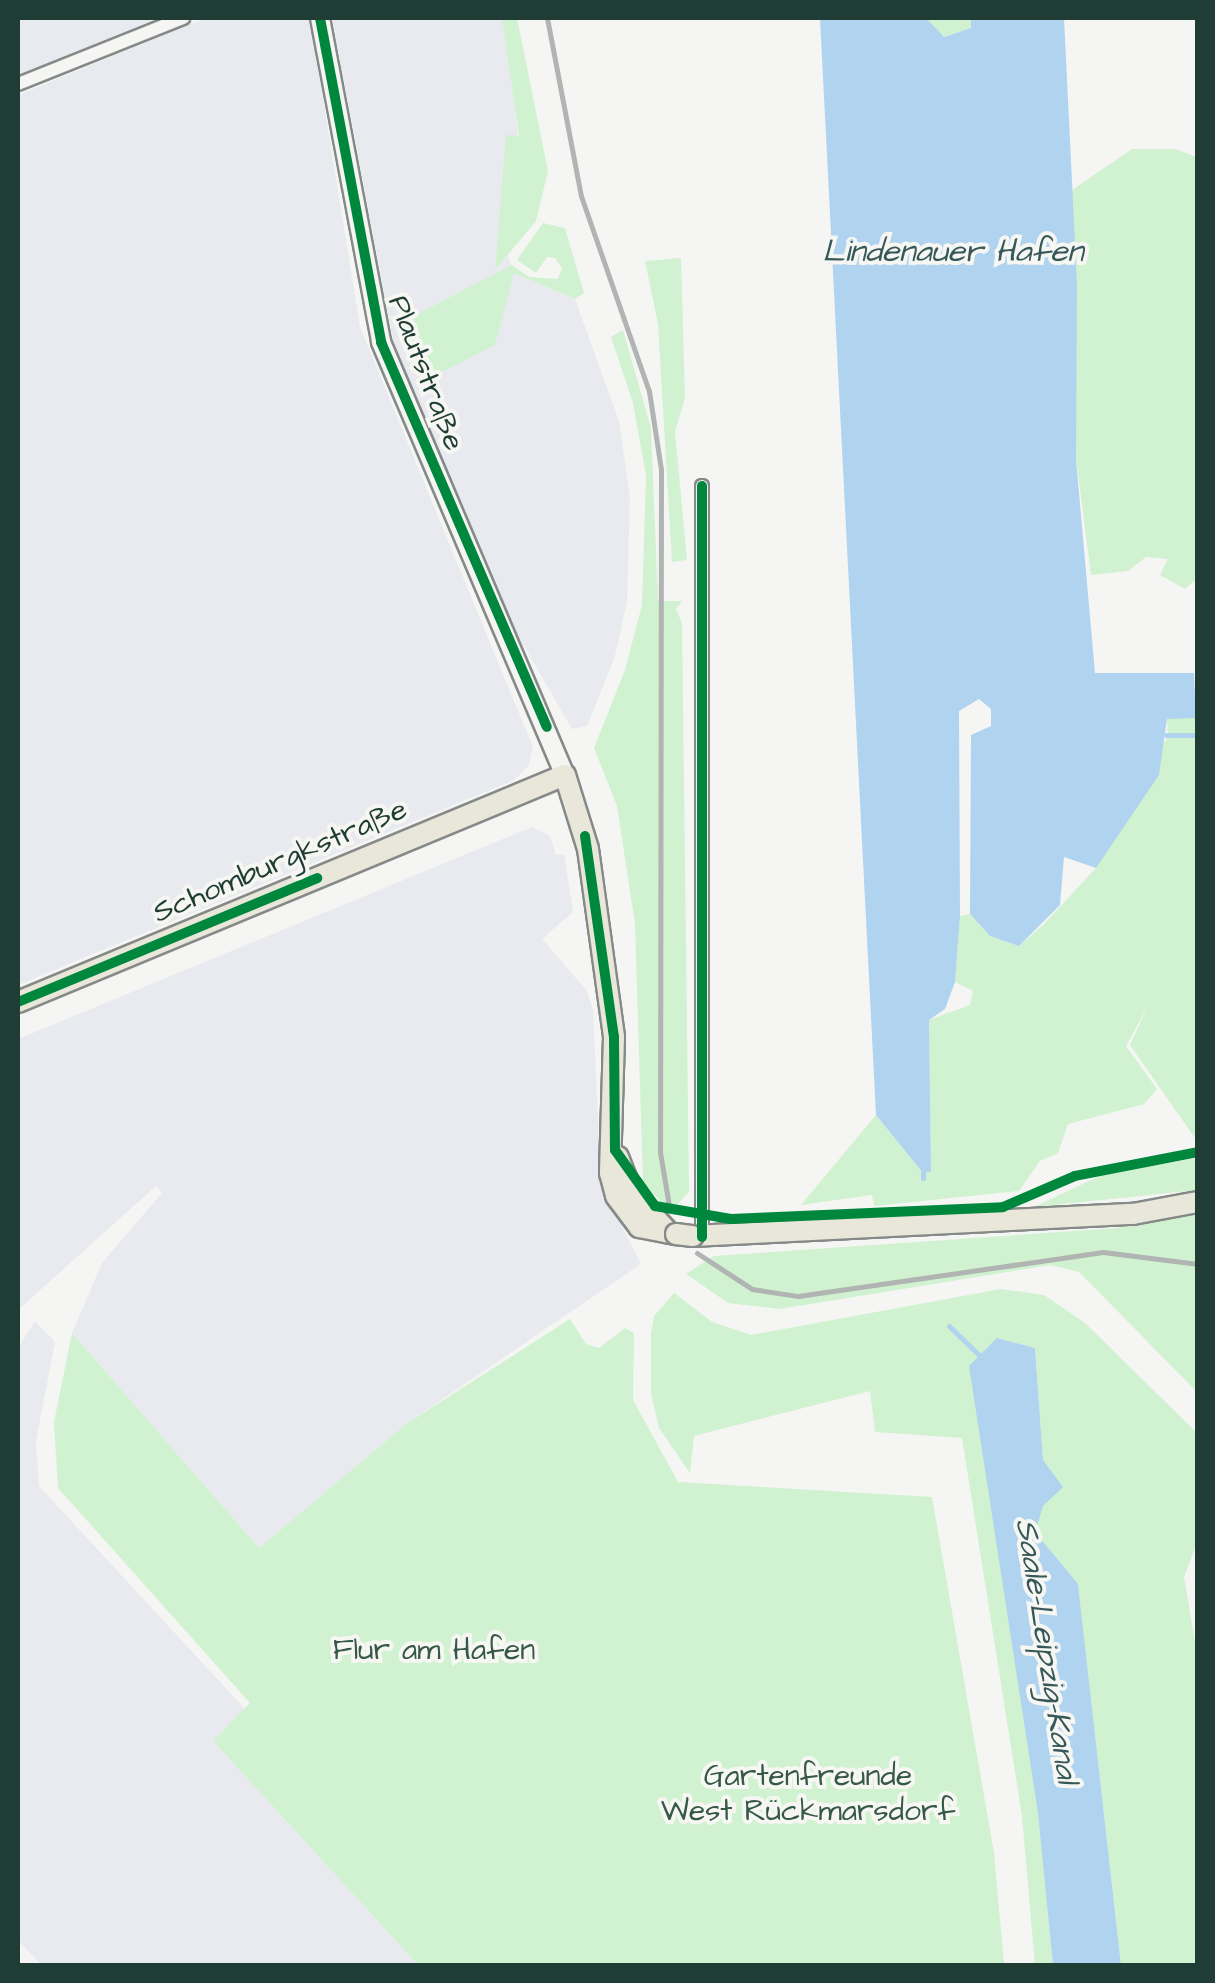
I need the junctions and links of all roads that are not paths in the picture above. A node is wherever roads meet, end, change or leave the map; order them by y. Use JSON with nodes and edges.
{"nodes":[{"id":1,"x":183,"y":18,"type":"edge"},
{"id":2,"x":320,"y":18,"type":"edge"},
{"id":3,"x":18,"y":84,"type":"edge"},
{"id":4,"x":702,"y":486,"type":"dead end"},
{"id":5,"x":565,"y":774,"type":"junction"},
{"id":6,"x":18,"y":1002,"type":"edge"},
{"id":7,"x":1198,"y":1202,"type":"edge"},
{"id":8,"x":685,"y":1235,"type":"junction"}],
"edges":[{"from":1,"to":3,"type":"street"},
{"from":2,"to":5,"type":"main road","name":"Plautstraße"},
{"from":4,"to":8,"type":"street"},
{"from":5,"to":6,"type":"main road","name":"Schomburgkstraße"},
{"from":5,"to":8,"type":"main road","name":"Plautstraße"},
{"from":7,"to":8,"type":"main road"}]}
